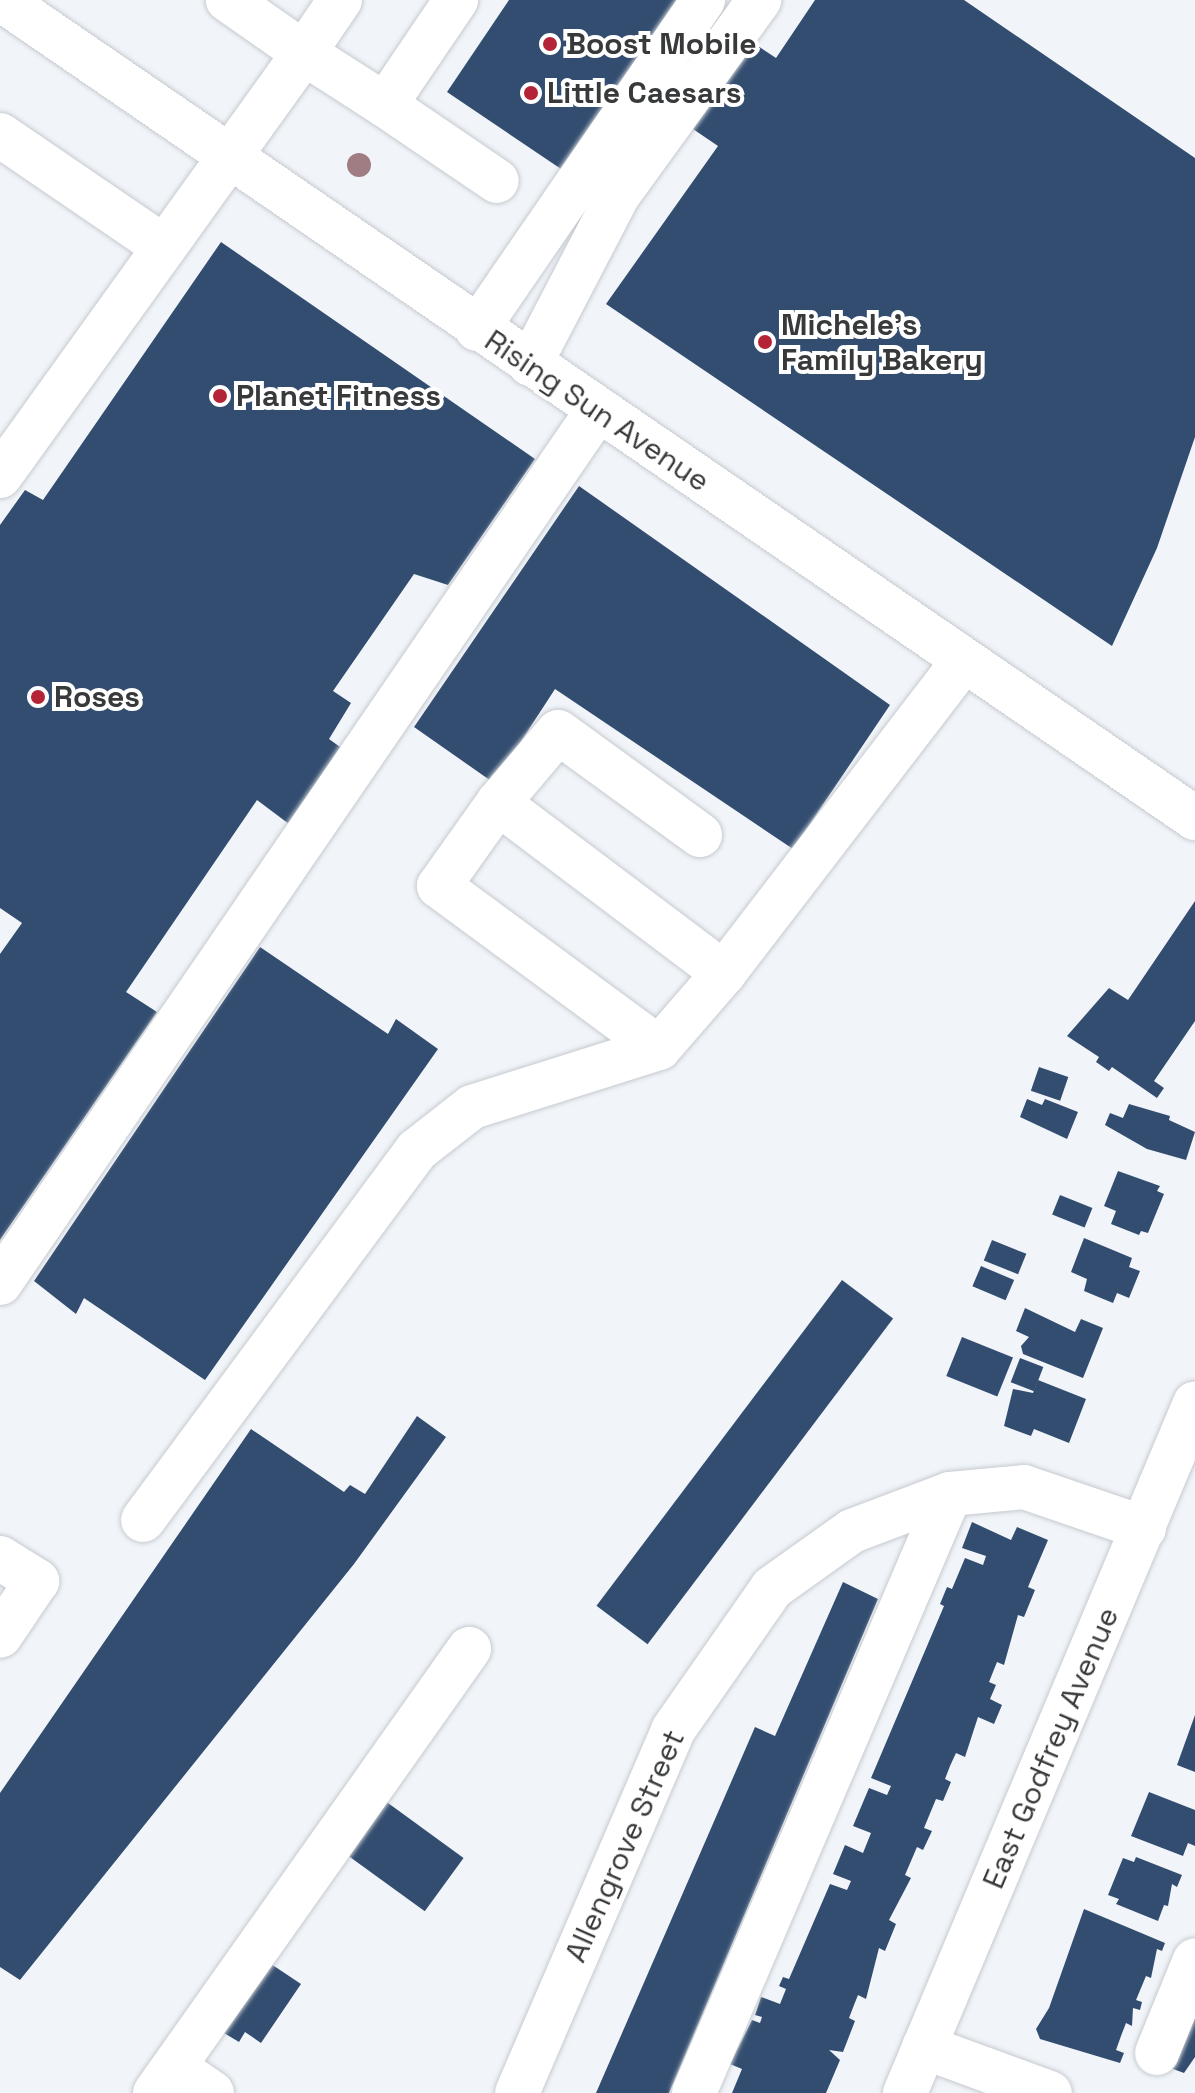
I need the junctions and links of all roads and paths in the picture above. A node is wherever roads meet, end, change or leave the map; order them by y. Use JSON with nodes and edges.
{"nodes":[{"id":1,"x":228,"y":0,"type":"edge"},
{"id":2,"x":340,"y":0,"type":"edge"},
{"id":3,"x":456,"y":0,"type":"edge"},
{"id":4,"x":703,"y":0,"type":"edge"},
{"id":5,"x":759,"y":0,"type":"edge"},
{"id":6,"x":27,"y":7,"type":"edge"},
{"id":7,"x":304,"y":53,"type":"junction"},
{"id":8,"x":385,"y":105,"type":"junction"},
{"id":9,"x":0,"y":135,"type":"edge"},
{"id":10,"x":230,"y":161,"type":"junction"},
{"id":11,"x":497,"y":181,"type":"dead end"},
{"id":12,"x":163,"y":246,"type":"junction"},
{"id":13,"x":477,"y":329,"type":"junction"},
{"id":14,"x":530,"y":364,"type":"junction"},
{"id":15,"x":597,"y":411,"type":"junction"},
{"id":16,"x":0,"y":476,"type":"edge"},
{"id":17,"x":963,"y":661,"type":"junction"},
{"id":18,"x":498,"y":803,"type":"junction"},
{"id":19,"x":1195,"y":818,"type":"edge"},
{"id":20,"x":700,"y":835,"type":"dead end"},
{"id":21,"x":724,"y":973,"type":"junction"},
{"id":22,"x":659,"y":1048,"type":"junction"},
{"id":23,"x":0,"y":1283,"type":"edge"},
{"id":24,"x":1195,"y":1403,"type":"edge"},
{"id":25,"x":950,"y":1494,"type":"junction"},
{"id":26,"x":143,"y":1520,"type":"dead end"},
{"id":27,"x":1144,"y":1528,"type":"junction"},
{"id":28,"x":0,"y":1558,"type":"edge"},
{"id":29,"x":0,"y":1636,"type":"edge"},
{"id":30,"x":469,"y":1649,"type":"dead end"},
{"id":31,"x":1195,"y":1960,"type":"edge"},
{"id":32,"x":924,"y":2047,"type":"junction"},
{"id":33,"x":1157,"y":2053,"type":"dead end"},
{"id":34,"x":164,"y":2080,"type":"edge"},
{"id":35,"x":212,"y":2093,"type":"edge"},
{"id":36,"x":517,"y":2093,"type":"edge"},
{"id":37,"x":694,"y":2093,"type":"edge"},
{"id":38,"x":905,"y":2093,"type":"edge"},
{"id":39,"x":1050,"y":2093,"type":"edge"}],
"edges":[{"from":1,"to":7,"type":"street"},
{"from":2,"to":7,"type":"street"},
{"from":3,"to":8,"type":"street"},
{"from":4,"to":13,"type":"street"},
{"from":5,"to":14,"type":"street"},
{"from":6,"to":10,"type":"street","name":"Rising Sun Avenue"},
{"from":7,"to":8,"type":"street"},
{"from":7,"to":10,"type":"street"},
{"from":8,"to":11,"type":"street"},
{"from":9,"to":12,"type":"street"},
{"from":10,"to":12,"type":"street"},
{"from":10,"to":13,"type":"street","name":"Rising Sun Avenue"},
{"from":12,"to":16,"type":"street"},
{"from":13,"to":14,"type":"street","name":"Rising Sun Avenue"},
{"from":14,"to":15,"type":"street","name":"Rising Sun Avenue"},
{"from":15,"to":17,"type":"street","name":"Rising Sun Avenue"},
{"from":15,"to":23,"type":"street"},
{"from":17,"to":19,"type":"street","name":"Rising Sun Avenue"},
{"from":17,"to":21,"type":"street"},
{"from":18,"to":20,"type":"street"},
{"from":18,"to":21,"type":"street"},
{"from":18,"to":22,"type":"street"},
{"from":21,"to":22,"type":"street"},
{"from":22,"to":26,"type":"street"},
{"from":24,"to":27,"type":"street","name":"East Godfrey Avenue"},
{"from":25,"to":27,"type":"street","name":"Allengrove Street"},
{"from":25,"to":36,"type":"street","name":"Allengrove Street"},
{"from":25,"to":37,"type":"street"},
{"from":27,"to":32,"type":"street","name":"East Godfrey Avenue"},
{"from":28,"to":29,"type":"street"},
{"from":30,"to":34,"type":"street"},
{"from":31,"to":33,"type":"street"},
{"from":32,"to":38,"type":"street","name":"East Godfrey Avenue"},
{"from":32,"to":39,"type":"street"},
{"from":34,"to":35,"type":"street"}]}
